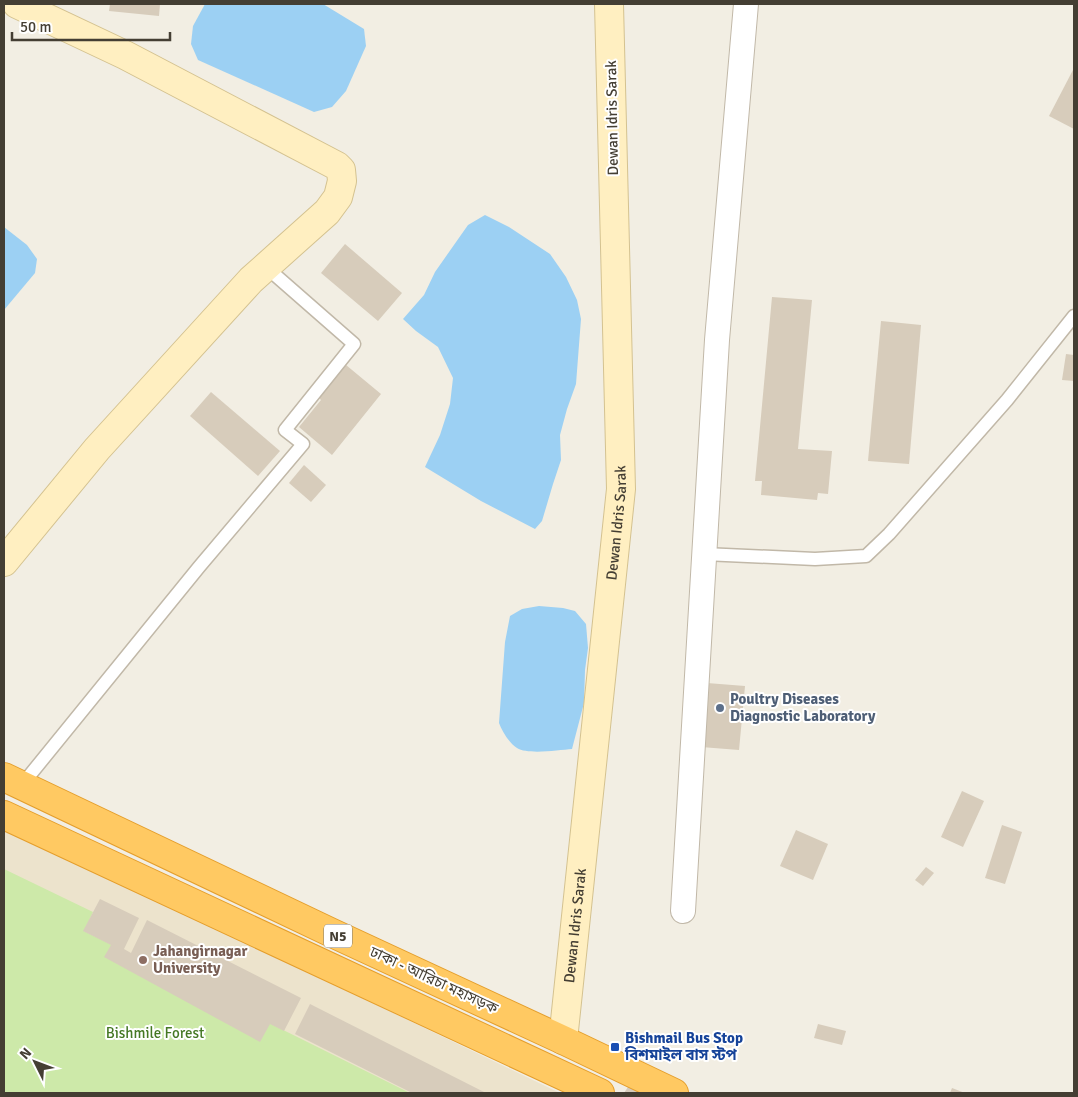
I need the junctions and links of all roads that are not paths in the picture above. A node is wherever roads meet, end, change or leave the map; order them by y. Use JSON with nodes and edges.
{"nodes":[{"id":1,"x":17,"y":4,"type":"edge"},
{"id":2,"x":609,"y":4,"type":"edge"},
{"id":3,"x":746,"y":4,"type":"edge"},
{"id":4,"x":266,"y":267,"type":"junction"},
{"id":5,"x":1074,"y":316,"type":"edge"},
{"id":6,"x":704,"y":554,"type":"junction"},
{"id":7,"x":4,"y":562,"type":"edge"},
{"id":8,"x":12,"y":781,"type":"edge"},
{"id":9,"x":4,"y":815,"type":"edge"},
{"id":10,"x":683,"y":911,"type":"dead end"},
{"id":11,"x":563,"y":1040,"type":"junction"},
{"id":12,"x":600,"y":1093,"type":"edge"},
{"id":13,"x":674,"y":1093,"type":"edge"}],
"edges":[{"from":1,"to":4,"type":"main road"},
{"from":2,"to":11,"type":"main road","name":"Dewan Idris Sarak"},
{"from":3,"to":6,"type":"street"},
{"from":4,"to":7,"type":"main road"},
{"from":4,"to":8,"type":"lane"},
{"from":5,"to":6,"type":"lane"},
{"from":6,"to":10,"type":"street"},
{"from":8,"to":11,"type":"highway","name":"ঢাকা - আরিচা মহাসড়ক","number":"N5"},
{"from":9,"to":12,"type":"highway","number":"N5"},
{"from":11,"to":13,"type":"highway","name":"ঢাকা - আরিচা মহাসড়ক","number":"N5"}]}
